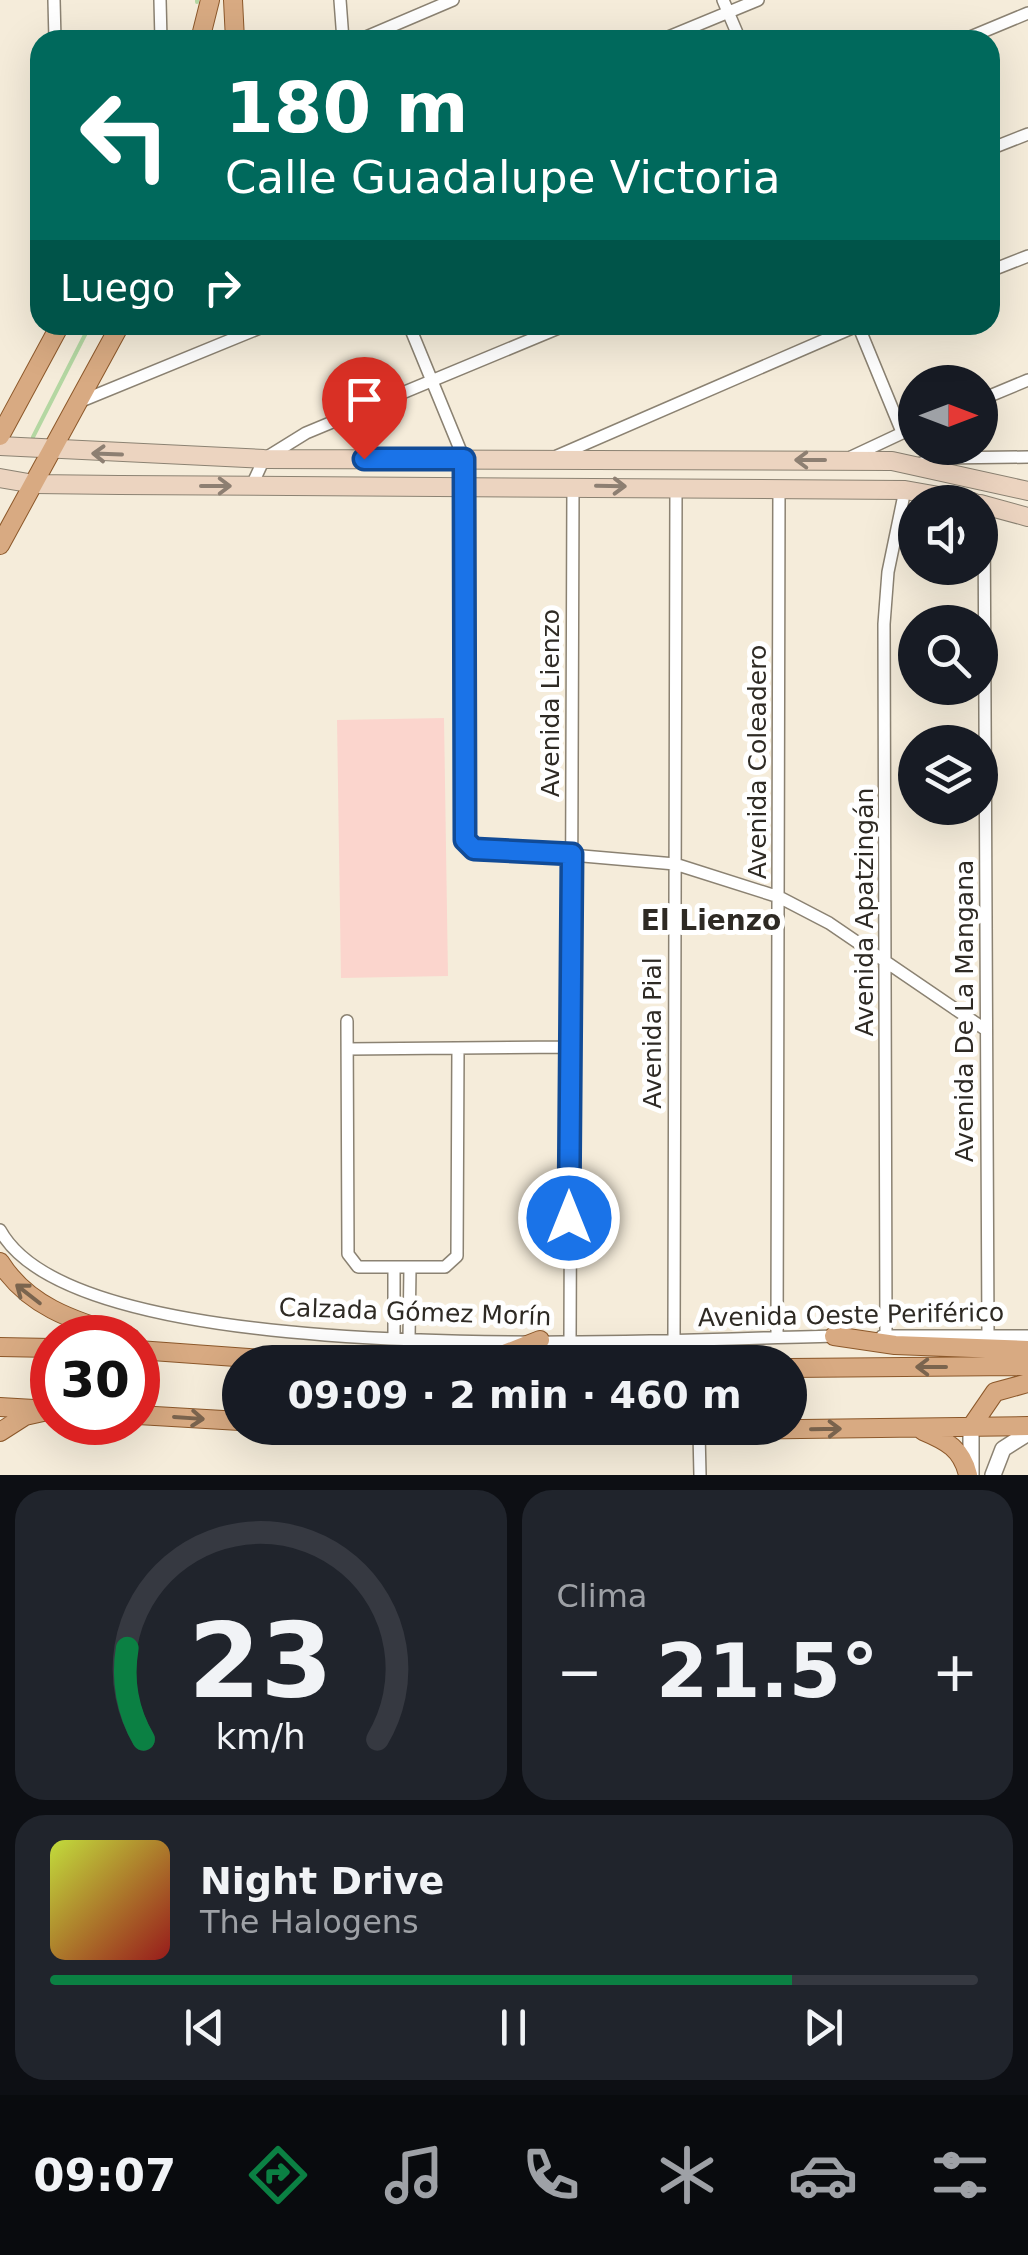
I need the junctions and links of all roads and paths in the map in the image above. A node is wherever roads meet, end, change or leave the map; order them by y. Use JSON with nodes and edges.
{"nodes":[{"id":1,"x":54,"y":0,"type":"edge"},
{"id":2,"x":160,"y":0,"type":"edge"},
{"id":3,"x":210,"y":0,"type":"edge"},
{"id":4,"x":233,"y":0,"type":"edge"},
{"id":5,"x":340,"y":0,"type":"edge"},
{"id":6,"x":453,"y":0,"type":"edge"},
{"id":7,"x":758,"y":0,"type":"edge"},
{"id":8,"x":726,"y":6,"type":"edge"},
{"id":9,"x":1028,"y":13,"type":"edge"},
{"id":10,"x":55,"y":30,"type":"edge"},
{"id":11,"x":161,"y":30,"type":"edge"},
{"id":12,"x":202,"y":30,"type":"edge"},
{"id":13,"x":234,"y":30,"type":"edge"},
{"id":14,"x":342,"y":30,"type":"edge"},
{"id":15,"x":382,"y":30,"type":"edge"},
{"id":16,"x":679,"y":30,"type":"edge"},
{"id":17,"x":736,"y":30,"type":"edge"},
{"id":18,"x":987,"y":30,"type":"edge"},
{"id":19,"x":1028,"y":134,"type":"edge"},
{"id":20,"x":1000,"y":146,"type":"edge"},
{"id":21,"x":1028,"y":256,"type":"edge"},
{"id":22,"x":1000,"y":267,"type":"edge"},
{"id":23,"x":54,"y":335,"type":"edge"},
{"id":24,"x":115,"y":335,"type":"edge"},
{"id":25,"x":243,"y":335,"type":"edge"},
{"id":26,"x":412,"y":335,"type":"edge"},
{"id":27,"x":542,"y":335,"type":"edge"},
{"id":28,"x":835,"y":335,"type":"edge"},
{"id":29,"x":862,"y":335,"type":"edge"},
{"id":30,"x":1028,"y":380,"type":"edge"},
{"id":31,"x":431,"y":381,"type":"junction"},
{"id":32,"x":28,"y":384,"type":"junction"},
{"id":33,"x":998,"y":392,"type":"edge"},
{"id":34,"x":79,"y":402,"type":"junction"},
{"id":35,"x":0,"y":409,"type":"edge"},
{"id":36,"x":898,"y":422,"type":"edge"},
{"id":37,"x":898,"y":434,"type":"edge"},
{"id":38,"x":0,"y":436,"type":"edge"},
{"id":39,"x":0,"y":446,"type":"edge"},
{"id":40,"x":53,"y":452,"type":"junction"},
{"id":41,"x":998,"y":457,"type":"edge"},
{"id":42,"x":1028,"y":457,"type":"edge"},
{"id":43,"x":264,"y":459,"type":"junction"},
{"id":44,"x":464,"y":459,"type":"junction"},
{"id":45,"x":548,"y":460,"type":"junction"},
{"id":46,"x":846,"y":460,"type":"junction"},
{"id":47,"x":898,"y":463,"type":"edge"},
{"id":48,"x":920,"y":465,"type":"edge"},
{"id":49,"x":942,"y":470,"type":"junction"},
{"id":50,"x":0,"y":478,"type":"edge"},
{"id":51,"x":34,"y":484,"type":"junction"},
{"id":52,"x":252,"y":485,"type":"junction"},
{"id":53,"x":573,"y":485,"type":"junction"},
{"id":54,"x":914,"y":485,"type":"edge"},
{"id":55,"x":468,"y":487,"type":"junction"},
{"id":56,"x":676,"y":487,"type":"junction"},
{"id":57,"x":778,"y":488,"type":"junction"},
{"id":58,"x":898,"y":490,"type":"edge"},
{"id":59,"x":1028,"y":491,"type":"edge"},
{"id":60,"x":998,"y":509,"type":"edge"},
{"id":61,"x":1028,"y":517,"type":"edge"},
{"id":62,"x":898,"y":524,"type":"edge"},
{"id":63,"x":0,"y":545,"type":"edge"},
{"id":64,"x":980,"y":585,"type":"edge"},
{"id":65,"x":572,"y":854,"type":"junction"},
{"id":66,"x":675,"y":864,"type":"junction"},
{"id":67,"x":779,"y":896,"type":"junction"},
{"id":68,"x":888,"y":963,"type":"junction"},
{"id":69,"x":347,"y":1021,"type":"dead end"},
{"id":70,"x":986,"y":1030,"type":"junction"},
{"id":71,"x":569,"y":1046,"type":"junction"},
{"id":72,"x":458,"y":1048,"type":"junction"},
{"id":73,"x":348,"y":1050,"type":"junction"},
{"id":74,"x":0,"y":1230,"type":"edge"},
{"id":75,"x":0,"y":1262,"type":"edge"},
{"id":76,"x":394,"y":1268,"type":"junction"},
{"id":77,"x":410,"y":1268,"type":"junction"},
{"id":78,"x":62,"y":1315,"type":"edge"},
{"id":79,"x":988,"y":1335,"type":"junction"},
{"id":80,"x":834,"y":1336,"type":"junction"},
{"id":81,"x":886,"y":1336,"type":"junction"},
{"id":82,"x":1028,"y":1336,"type":"edge"},
{"id":83,"x":777,"y":1337,"type":"junction"},
{"id":84,"x":394,"y":1338,"type":"junction"},
{"id":85,"x":409,"y":1339,"type":"junction"},
{"id":86,"x":674,"y":1339,"type":"junction"},
{"id":87,"x":540,"y":1340,"type":"junction"},
{"id":88,"x":570,"y":1341,"type":"junction"},
{"id":89,"x":527,"y":1345,"type":"edge"},
{"id":90,"x":160,"y":1346,"type":"edge"},
{"id":91,"x":0,"y":1347,"type":"edge"},
{"id":92,"x":30,"y":1348,"type":"edge"},
{"id":93,"x":1028,"y":1350,"type":"edge"},
{"id":94,"x":160,"y":1351,"type":"edge"},
{"id":95,"x":176,"y":1351,"type":"junction"},
{"id":96,"x":222,"y":1355,"type":"edge"},
{"id":97,"x":1028,"y":1366,"type":"edge"},
{"id":98,"x":807,"y":1368,"type":"edge"},
{"id":99,"x":1028,"y":1382,"type":"edge"},
{"id":100,"x":0,"y":1407,"type":"edge"},
{"id":101,"x":30,"y":1409,"type":"edge"},
{"id":102,"x":30,"y":1415,"type":"edge"},
{"id":103,"x":160,"y":1416,"type":"edge"},
{"id":104,"x":222,"y":1420,"type":"edge"},
{"id":105,"x":971,"y":1426,"type":"junction"},
{"id":106,"x":914,"y":1427,"type":"junction"},
{"id":107,"x":1028,"y":1429,"type":"edge"},
{"id":108,"x":807,"y":1430,"type":"edge"},
{"id":109,"x":0,"y":1432,"type":"edge"},
{"id":110,"x":700,"y":1445,"type":"edge"},
{"id":111,"x":700,"y":1475,"type":"edge"},
{"id":112,"x":969,"y":1475,"type":"edge"},
{"id":113,"x":993,"y":1475,"type":"edge"}],
"edges":[{"from":1,"to":10,"type":"street"},
{"from":2,"to":11,"type":"street"},
{"from":3,"to":12,"type":"main road"},
{"from":4,"to":13,"type":"main road"},
{"from":5,"to":14,"type":"street"},
{"from":6,"to":15,"type":"street"},
{"from":7,"to":8,"type":"street"},
{"from":8,"to":16,"type":"street"},
{"from":8,"to":17,"type":"street"},
{"from":9,"to":18,"type":"street"},
{"from":19,"to":20,"type":"street"},
{"from":21,"to":22,"type":"street"},
{"from":23,"to":32,"type":"main road"},
{"from":24,"to":34,"type":"main road"},
{"from":25,"to":34,"type":"street"},
{"from":26,"to":31,"type":"street"},
{"from":27,"to":31,"type":"street"},
{"from":28,"to":45,"type":"street"},
{"from":29,"to":36,"type":"street"},
{"from":30,"to":33,"type":"street"},
{"from":31,"to":43,"type":"street"},
{"from":31,"to":44,"type":"street"},
{"from":32,"to":35,"type":"main road"},
{"from":32,"to":38,"type":"main road"},
{"from":34,"to":40,"type":"main road"},
{"from":37,"to":46,"type":"street"},
{"from":39,"to":40,"type":"main road"},
{"from":43,"to":40,"type":"main road","one_way":true},
{"from":40,"to":51,"type":"main road"},
{"from":41,"to":42,"type":"street"},
{"from":43,"to":44,"type":"main road"},
{"from":43,"to":52,"type":"street"},
{"from":44,"to":45,"type":"main road"},
{"from":44,"to":55,"type":"street"},
{"from":46,"to":45,"type":"main road","one_way":true},
{"from":46,"to":47,"type":"main road"},
{"from":48,"to":49,"type":"main road"},
{"from":49,"to":54,"type":"main road"},
{"from":49,"to":59,"type":"main road"},
{"from":50,"to":51,"type":"main road"},
{"from":51,"to":52,"type":"main road","one_way":true},
{"from":51,"to":63,"type":"main road"},
{"from":52,"to":55,"type":"main road"},
{"from":53,"to":55,"type":"main road"},
{"from":53,"to":56,"type":"main road","one_way":true},
{"from":53,"to":65,"type":"street","name":"Avenida Lienzo"},
{"from":55,"to":65,"type":"street"},
{"from":56,"to":57,"type":"main road"},
{"from":56,"to":66,"type":"street","name":"Avenida Pial"},
{"from":57,"to":58,"type":"main road"},
{"from":57,"to":67,"type":"street","name":"Avenida Coleadero"},
{"from":60,"to":61,"type":"main road"},
{"from":62,"to":68,"type":"street","name":"Avenida Apatzingán"},
{"from":64,"to":70,"type":"street","name":"Avenida De La Mangana"},
{"from":65,"to":66,"type":"street"},
{"from":65,"to":71,"type":"street","name":"Avenida Lienzo"},
{"from":66,"to":67,"type":"street"},
{"from":66,"to":86,"type":"street","name":"Avenida Pial"},
{"from":67,"to":68,"type":"street"},
{"from":67,"to":83,"type":"street","name":"Avenida Coleadero"},
{"from":68,"to":70,"type":"street"},
{"from":68,"to":81,"type":"street","name":"Avenida Apatzingán"},
{"from":69,"to":73,"type":"street"},
{"from":70,"to":79,"type":"street","name":"Avenida De La Mangana"},
{"from":71,"to":72,"type":"street"},
{"from":71,"to":88,"type":"street","name":"Avenida Lienzo"},
{"from":72,"to":73,"type":"street"},
{"from":72,"to":77,"type":"street"},
{"from":73,"to":76,"type":"street"},
{"from":74,"to":84,"type":"street","name":"Calzada Gómez Morín"},
{"from":78,"to":75,"type":"main road","one_way":true},
{"from":76,"to":77,"type":"street"},
{"from":76,"to":84,"type":"street"},
{"from":77,"to":85,"type":"street"},
{"from":79,"to":81,"type":"street","name":"Avenida Oeste Periférico"},
{"from":79,"to":82,"type":"street","name":"Avenida Oeste Periférico"},
{"from":80,"to":81,"type":"street","name":"Avenida Oeste Periférico"},
{"from":80,"to":83,"type":"street","name":"Avenida Oeste Periférico"},
{"from":80,"to":93,"type":"main road"},
{"from":83,"to":86,"type":"street","name":"Avenida Oeste Periférico"},
{"from":84,"to":85,"type":"street","name":"Calzada Gómez Morín"},
{"from":85,"to":87,"type":"street","name":"Calzada Gómez Morín"},
{"from":86,"to":88,"type":"street","name":"Calzada Gómez Morín"},
{"from":87,"to":88,"type":"street","name":"Calzada Gómez Morín"},
{"from":87,"to":89,"type":"main road"},
{"from":90,"to":95,"type":"main road"},
{"from":91,"to":92,"type":"main road"},
{"from":94,"to":95,"type":"main road"},
{"from":95,"to":96,"type":"main road"},
{"from":97,"to":98,"type":"main road","one_way":true},
{"from":99,"to":105,"type":"main road"},
{"from":100,"to":101,"type":"main road"},
{"from":102,"to":109,"type":"main road"},
{"from":103,"to":104,"type":"main road","one_way":true},
{"from":105,"to":106,"type":"main road"},
{"from":105,"to":107,"type":"main road"},
{"from":105,"to":112,"type":"street"},
{"from":108,"to":106,"type":"main road","one_way":true},
{"from":106,"to":112,"type":"main road"},
{"from":107,"to":113,"type":"street"},
{"from":110,"to":111,"type":"street"}]}
